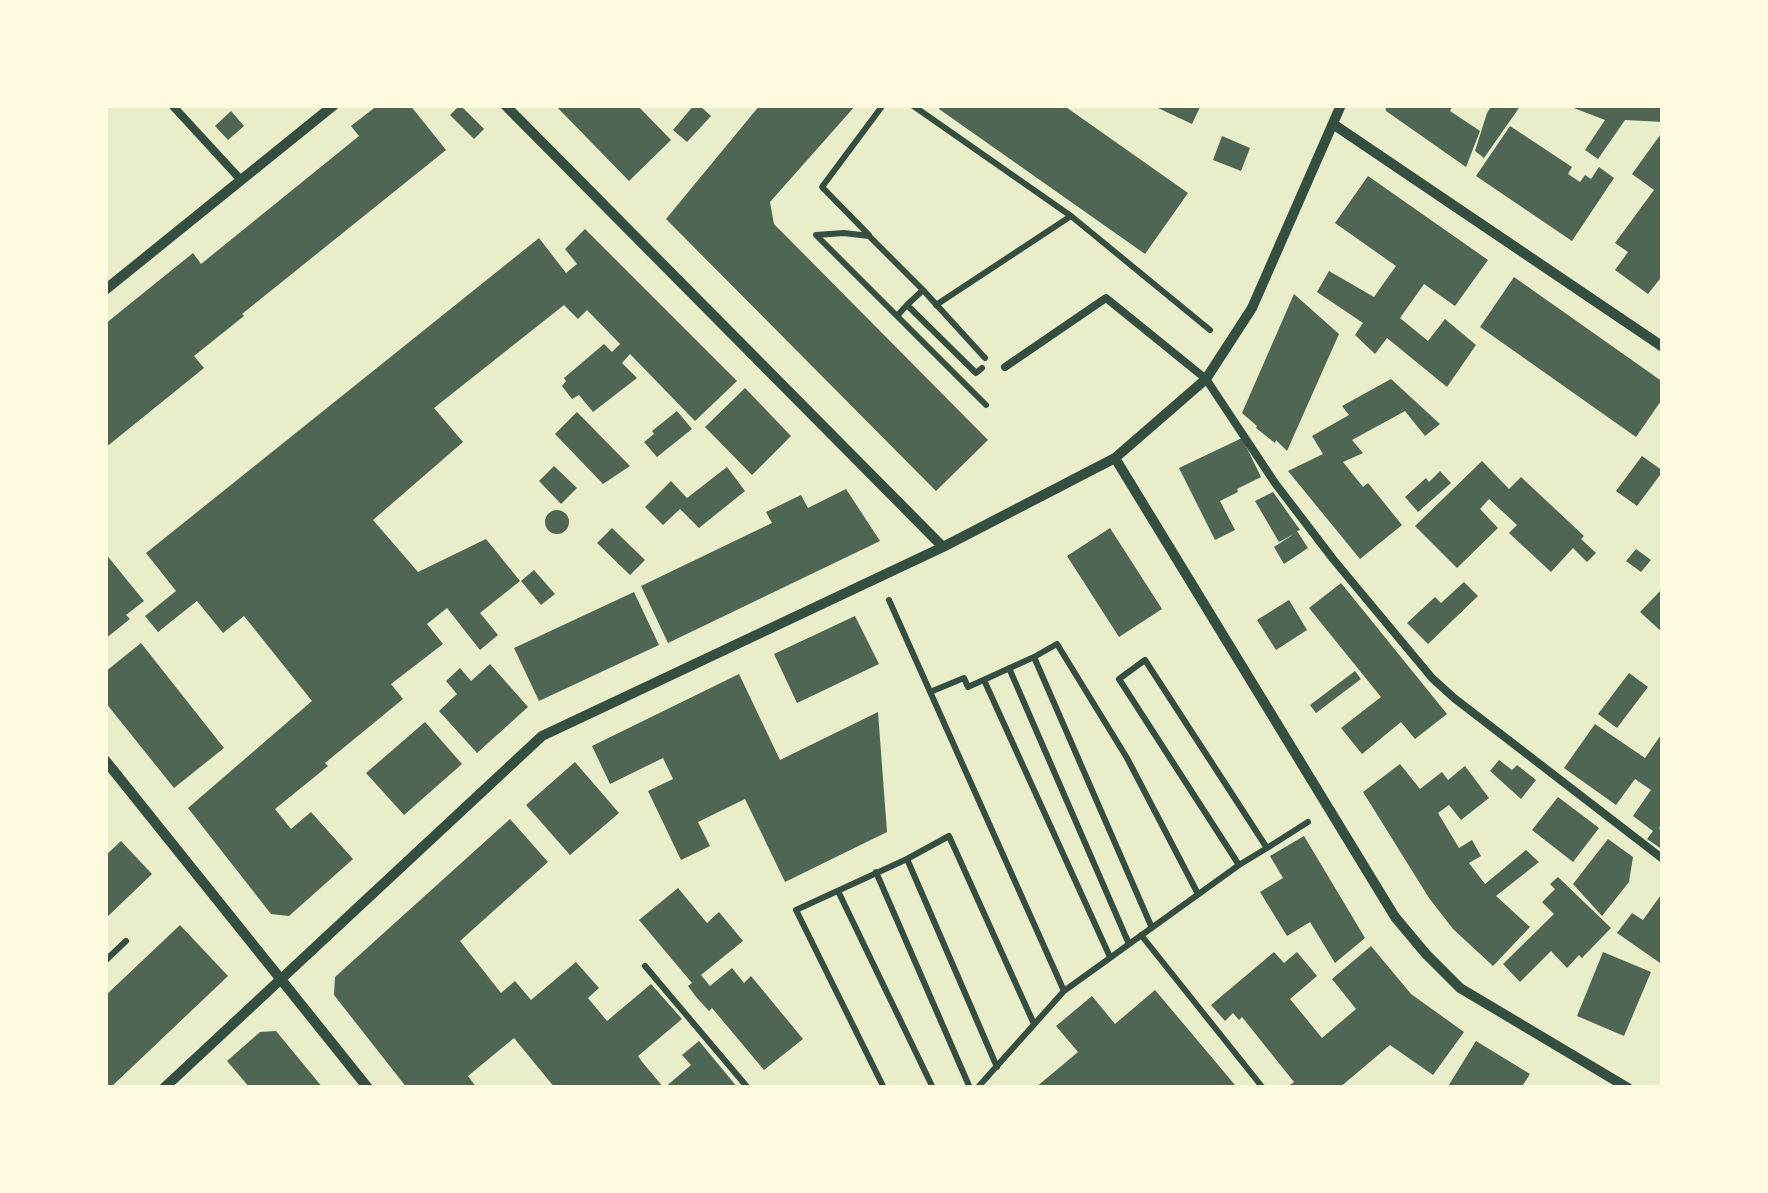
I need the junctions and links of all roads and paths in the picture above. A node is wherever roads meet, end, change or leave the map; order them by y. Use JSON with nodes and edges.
{"nodes":[{"id":1,"x":172,"y":105,"type":"edge"},
{"id":2,"x":334,"y":105,"type":"edge"},
{"id":3,"x":506,"y":105,"type":"edge"},
{"id":4,"x":883,"y":105,"type":"edge"},
{"id":5,"x":912,"y":105,"type":"edge"},
{"id":6,"x":1341,"y":105,"type":"edge"},
{"id":7,"x":1333,"y":124,"type":"junction"},
{"id":8,"x":241,"y":180,"type":"junction"},
{"id":9,"x":1071,"y":216,"type":"junction"},
{"id":10,"x":870,"y":236,"type":"junction"},
{"id":11,"x":105,"y":290,"type":"edge"},
{"id":12,"x":923,"y":290,"type":"junction"},
{"id":13,"x":908,"y":305,"type":"junction"},
{"id":14,"x":936,"y":305,"type":"junction"},
{"id":15,"x":897,"y":316,"type":"junction"},
{"id":16,"x":1228,"y":344,"type":"junction"},
{"id":17,"x":1663,"y":348,"type":"edge"},
{"id":18,"x":1006,"y":367,"type":"dead end"},
{"id":19,"x":1206,"y":378,"type":"junction"},
{"id":20,"x":986,"y":405,"type":"dead end"},
{"id":21,"x":1115,"y":458,"type":"junction"},
{"id":22,"x":943,"y":547,"type":"junction"},
{"id":23,"x":878,"y":577,"type":"junction"},
{"id":24,"x":1034,"y":657,"type":"junction"},
{"id":25,"x":1009,"y":668,"type":"junction"},
{"id":26,"x":984,"y":680,"type":"junction"},
{"id":27,"x":930,"y":692,"type":"junction"},
{"id":28,"x":105,"y":760,"type":"edge"},
{"id":29,"x":1328,"y":808,"type":"junction"},
{"id":30,"x":1268,"y":848,"type":"junction"},
{"id":31,"x":906,"y":858,"type":"junction"},
{"id":32,"x":1663,"y":859,"type":"edge"},
{"id":33,"x":1239,"y":865,"type":"junction"},
{"id":34,"x":876,"y":872,"type":"junction"},
{"id":35,"x":838,"y":891,"type":"junction"},
{"id":36,"x":1198,"y":894,"type":"junction"},
{"id":37,"x":1152,"y":928,"type":"junction"},
{"id":38,"x":1141,"y":936,"type":"junction"},
{"id":39,"x":126,"y":940,"type":"dead end"},
{"id":40,"x":1129,"y":944,"type":"junction"},
{"id":41,"x":1110,"y":957,"type":"junction"},
{"id":42,"x":105,"y":961,"type":"edge"},
{"id":43,"x":645,"y":966,"type":"dead end"},
{"id":44,"x":279,"y":979,"type":"junction"},
{"id":45,"x":1064,"y":991,"type":"junction"},
{"id":46,"x":1034,"y":1024,"type":"junction"},
{"id":47,"x":997,"y":1067,"type":"junction"},
{"id":48,"x":1258,"y":1086,"type":"edge"},
{"id":49,"x":164,"y":1088,"type":"edge"},
{"id":50,"x":368,"y":1088,"type":"edge"},
{"id":51,"x":748,"y":1088,"type":"edge"},
{"id":52,"x":884,"y":1088,"type":"edge"},
{"id":53,"x":933,"y":1088,"type":"edge"},
{"id":54,"x":976,"y":1088,"type":"edge"},
{"id":55,"x":1628,"y":1088,"type":"edge"}],
"edges":[{"from":1,"to":8,"type":"lane"},
{"from":2,"to":8,"type":"street"},
{"from":3,"to":22,"type":"street"},
{"from":4,"to":10,"type":"path"},
{"from":5,"to":9,"type":"path"},
{"from":6,"to":7,"type":"street"},
{"from":7,"to":16,"type":"street"},
{"from":7,"to":17,"type":"street"},
{"from":8,"to":11,"type":"street"},
{"from":9,"to":14,"type":"path"},
{"from":9,"to":16,"type":"path"},
{"from":10,"to":12,"type":"path"},
{"from":10,"to":15,"type":"path"},
{"from":12,"to":13,"type":"path"},
{"from":12,"to":14,"type":"path"},
{"from":13,"to":14,"type":"path"},
{"from":13,"to":15,"type":"path"},
{"from":15,"to":20,"type":"path"},
{"from":16,"to":19,"type":"street"},
{"from":18,"to":19,"type":"lane"},
{"from":19,"to":21,"type":"street"},
{"from":19,"to":32,"type":"lane"},
{"from":21,"to":22,"type":"street"},
{"from":21,"to":29,"type":"street"},
{"from":22,"to":23,"type":"street"},
{"from":23,"to":27,"type":"path"},
{"from":23,"to":44,"type":"street"},
{"from":24,"to":25,"type":"path"},
{"from":24,"to":36,"type":"path"},
{"from":24,"to":37,"type":"path"},
{"from":25,"to":26,"type":"path"},
{"from":25,"to":40,"type":"path"},
{"from":26,"to":27,"type":"path"},
{"from":26,"to":41,"type":"path"},
{"from":27,"to":45,"type":"path"},
{"from":28,"to":44,"type":"street"},
{"from":29,"to":30,"type":"path"},
{"from":29,"to":55,"type":"street"},
{"from":30,"to":33,"type":"path"},
{"from":30,"to":33,"type":"path"},
{"from":31,"to":34,"type":"path"},
{"from":31,"to":46,"type":"path"},
{"from":31,"to":47,"type":"path"},
{"from":33,"to":36,"type":"path"},
{"from":34,"to":35,"type":"path"},
{"from":34,"to":54,"type":"path"},
{"from":35,"to":52,"type":"path"},
{"from":35,"to":53,"type":"path"},
{"from":36,"to":37,"type":"path"},
{"from":37,"to":38,"type":"path"},
{"from":38,"to":40,"type":"path"},
{"from":38,"to":48,"type":"path"},
{"from":39,"to":42,"type":"path"},
{"from":40,"to":41,"type":"path"},
{"from":41,"to":45,"type":"path"},
{"from":43,"to":51,"type":"path"},
{"from":44,"to":49,"type":"street"},
{"from":44,"to":50,"type":"street"},
{"from":45,"to":46,"type":"path"},
{"from":46,"to":47,"type":"path"},
{"from":47,"to":54,"type":"path"}]}
